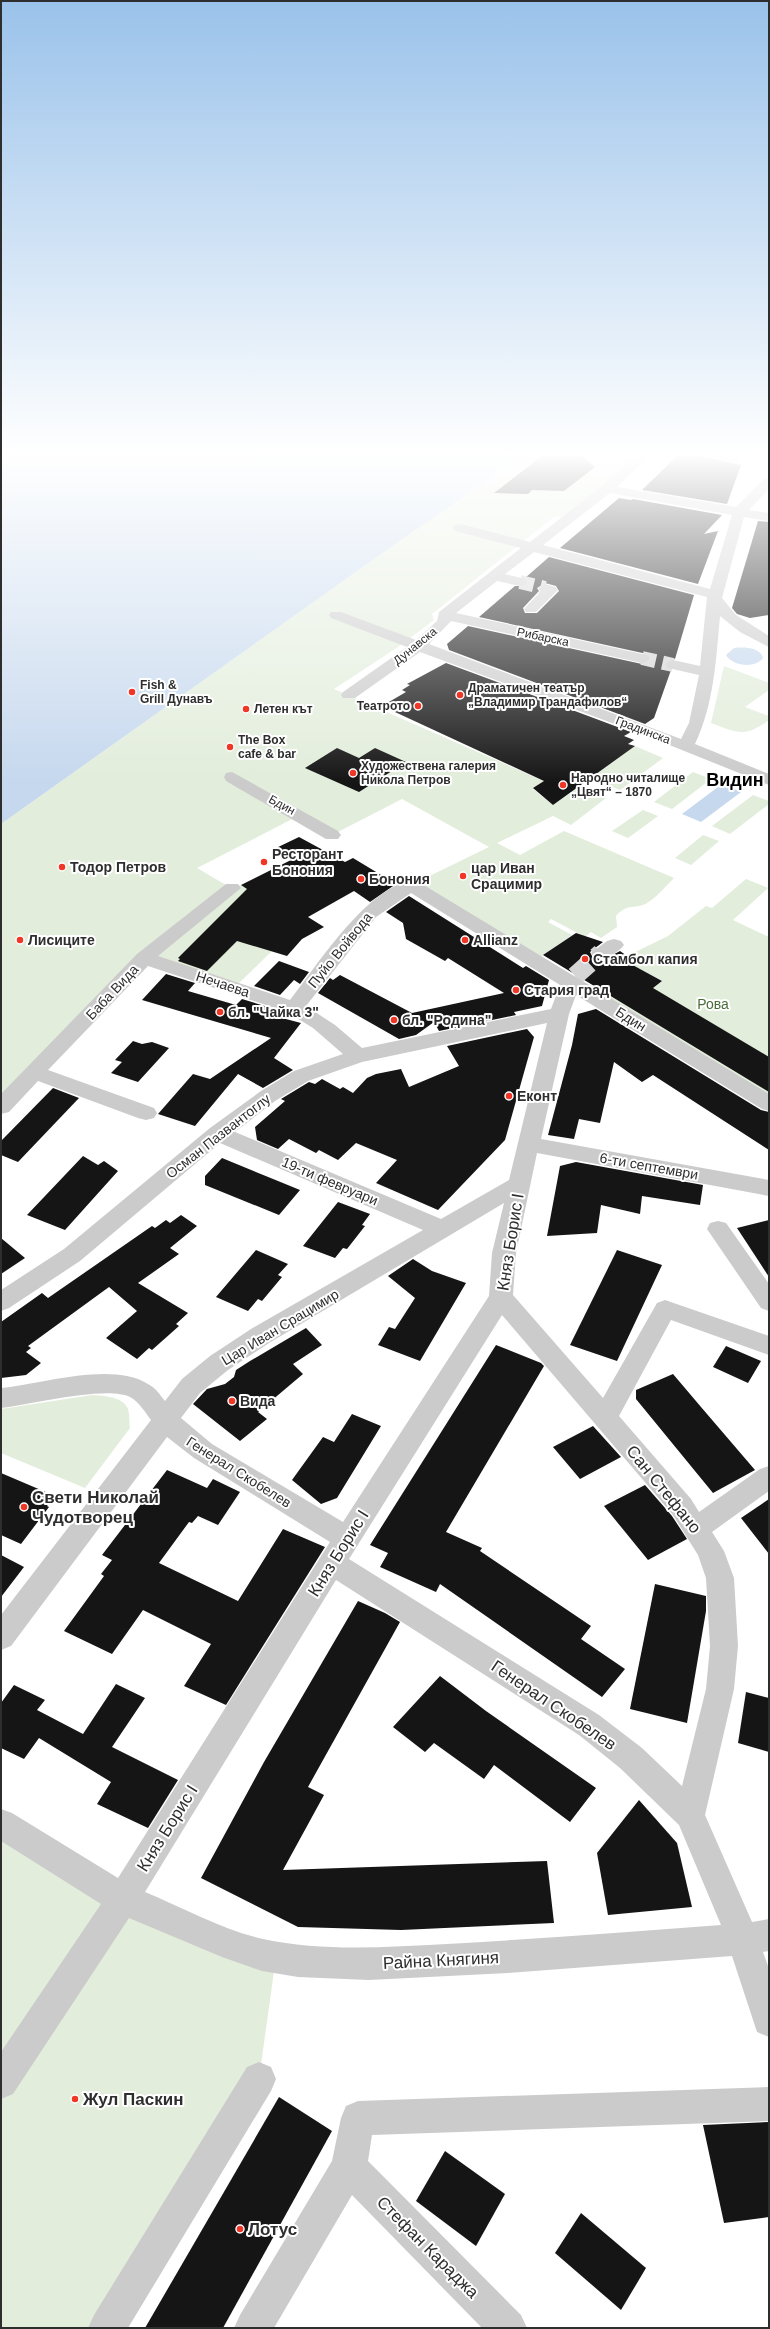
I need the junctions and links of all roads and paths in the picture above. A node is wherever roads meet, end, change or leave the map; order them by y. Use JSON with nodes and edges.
{"nodes":[{"id":1,"x":508,"y":565,"type":"edge"},
{"id":2,"x":598,"y":565,"type":"edge"},
{"id":3,"x":723,"y":565,"type":"edge"},
{"id":4,"x":493,"y":576,"type":"junction"},
{"id":5,"x":520,"y":582,"type":"tunnel mouth"},
{"id":6,"x":545,"y":588,"type":"dead end"},
{"id":7,"x":714,"y":596,"type":"junction"},
{"id":8,"x":531,"y":609,"type":"dead end"},
{"id":9,"x":336,"y":615,"type":"dead end"},
{"id":10,"x":444,"y":618,"type":"junction"},
{"id":11,"x":769,"y":642,"type":"edge"},
{"id":12,"x":418,"y":646,"type":"junction"},
{"id":13,"x":642,"y":658,"type":"tunnel mouth"},
{"id":14,"x":673,"y":665,"type":"tunnel mouth"},
{"id":15,"x":707,"y":672,"type":"junction"},
{"id":16,"x":348,"y":695,"type":"dead end"},
{"id":17,"x":686,"y":746,"type":"junction"},
{"id":18,"x":232,"y":777,"type":"dead end"},
{"id":19,"x":769,"y":780,"type":"edge"},
{"id":20,"x":332,"y":835,"type":"dead end"},
{"id":21,"x":412,"y":885,"type":"joint"},
{"id":22,"x":232,"y":888,"type":"dead end"},
{"id":23,"x":144,"y":958,"type":"junction"},
{"id":24,"x":572,"y":980,"type":"junction"},
{"id":25,"x":294,"y":1008,"type":"junction"},
{"id":26,"x":559,"y":1014,"type":"junction"},
{"id":27,"x":358,"y":1056,"type":"junction"},
{"id":28,"x":36,"y":1073,"type":"junction"},
{"id":29,"x":769,"y":1104,"type":"edge"},
{"id":30,"x":1,"y":1107,"type":"edge"},
{"id":31,"x":146,"y":1112,"type":"dead end"},
{"id":32,"x":218,"y":1133,"type":"junction"},
{"id":33,"x":529,"y":1144,"type":"junction"},
{"id":34,"x":518,"y":1184,"type":"junction"},
{"id":35,"x":769,"y":1188,"type":"edge"},
{"id":36,"x":442,"y":1229,"type":"junction"},
{"id":37,"x":718,"y":1229,"type":"dead end"},
{"id":38,"x":501,"y":1297,"type":"junction"},
{"id":39,"x":1,"y":1302,"type":"edge"},
{"id":40,"x":769,"y":1302,"type":"edge"},
{"id":41,"x":769,"y":1346,"type":"edge"},
{"id":42,"x":1,"y":1398,"type":"edge"},
{"id":43,"x":605,"y":1418,"type":"junction"},
{"id":44,"x":167,"y":1420,"type":"junction"},
{"id":45,"x":769,"y":1477,"type":"edge"},
{"id":46,"x":697,"y":1528,"type":"junction"},
{"id":47,"x":347,"y":1538,"type":"junction"},
{"id":48,"x":332,"y":1563,"type":"junction"},
{"id":49,"x":1,"y":1637,"type":"edge"},
{"id":50,"x":690,"y":1815,"type":"junction"},
{"id":51,"x":1,"y":1824,"type":"edge"},
{"id":52,"x":123,"y":1899,"type":"junction"},
{"id":53,"x":756,"y":1937,"type":"edge"},
{"id":54,"x":769,"y":2020,"type":"edge"},
{"id":55,"x":259,"y":2079,"type":"dead end"},
{"id":56,"x":1,"y":2082,"type":"edge"},
{"id":57,"x":769,"y":2104,"type":"edge"},
{"id":58,"x":349,"y":2167,"type":"junction"},
{"id":59,"x":107,"y":2328,"type":"edge"},
{"id":60,"x":253,"y":2328,"type":"edge"},
{"id":61,"x":508,"y":2328,"type":"edge"}],
"edges":[{"from":1,"to":4,"type":"street","name":"Дунавска"},
{"from":2,"to":7,"type":"street"},
{"from":3,"to":7,"type":"street"},
{"from":4,"to":5,"type":"street"},
{"from":4,"to":10,"type":"street","name":"Дунавска"},
{"from":6,"to":8,"type":"street"},
{"from":7,"to":11,"type":"street"},
{"from":7,"to":15,"type":"street"},
{"from":9,"to":12,"type":"street","name":"Градинска"},
{"from":10,"to":12,"type":"street","name":"Дунавска"},
{"from":10,"to":13,"type":"street","name":"Рибарска"},
{"from":12,"to":16,"type":"street","name":"Дунавска"},
{"from":12,"to":17,"type":"street","name":"Градинска"},
{"from":14,"to":15,"type":"street"},
{"from":15,"to":17,"type":"street"},
{"from":17,"to":19,"type":"street","name":"Градинска"},
{"from":18,"to":20,"type":"street","name":"Бдин"},
{"from":21,"to":24,"type":"street","name":"Бдин"},
{"from":21,"to":25,"type":"street","name":"Пуйо Войвода"},
{"from":22,"to":23,"type":"street","name":"Баба Вида"},
{"from":23,"to":25,"type":"street","name":"Нечаева"},
{"from":23,"to":28,"type":"street","name":"Баба Вида"},
{"from":24,"to":26,"type":"street","name":"Княз Борис I"},
{"from":24,"to":29,"type":"street","name":"Бдин"},
{"from":25,"to":27,"type":"street","name":"Нечаева"},
{"from":26,"to":27,"type":"street","name":"Осман Пазвантоглу"},
{"from":26,"to":33,"type":"street","name":"Княз Борис I"},
{"from":27,"to":32,"type":"street","name":"Осман Пазвантоглу"},
{"from":28,"to":30,"type":"street","name":"Баба Вида"},
{"from":28,"to":31,"type":"street"},
{"from":32,"to":36,"type":"street","name":"19-ти февруари"},
{"from":32,"to":39,"type":"street","name":"Осман Пазвантоглу"},
{"from":33,"to":34,"type":"street","name":"Княз Борис I"},
{"from":33,"to":35,"type":"street","name":"6-ти септември"},
{"from":34,"to":36,"type":"street","name":"Цар Иван Срацимир"},
{"from":34,"to":38,"type":"street","name":"Княз Борис I"},
{"from":36,"to":44,"type":"street","name":"Цар Иван Срацимир"},
{"from":37,"to":40,"type":"street"},
{"from":38,"to":43,"type":"street","name":"Сан Стефано"},
{"from":38,"to":47,"type":"street","name":"Княз Борис I"},
{"from":41,"to":43,"type":"street"},
{"from":42,"to":44,"type":"street","name":"Генерал Скобелев"},
{"from":43,"to":46,"type":"street","name":"Сан Стефано"},
{"from":44,"to":47,"type":"street","name":"Генерал Скобелев"},
{"from":44,"to":49,"type":"street","name":"Цар Иван Срацимир"},
{"from":45,"to":46,"type":"street"},
{"from":46,"to":50,"type":"street","name":"Сан Стефано"},
{"from":47,"to":48,"type":"street","name":"Княз Борис I"},
{"from":48,"to":50,"type":"street","name":"Генерал Скобелев"},
{"from":48,"to":52,"type":"street","name":"Княз Борис I"},
{"from":50,"to":53,"type":"street","name":"Генерал Скобелев"},
{"from":51,"to":52,"type":"street"},
{"from":52,"to":53,"type":"street","name":"Райна Княгиня"},
{"from":52,"to":56,"type":"street","name":"Княз Борис I"},
{"from":53,"to":54,"type":"street","name":"Генерал Скобелев"},
{"from":55,"to":59,"type":"street"},
{"from":57,"to":58,"type":"street"},
{"from":58,"to":60,"type":"street"},
{"from":58,"to":61,"type":"street","name":"Стефан Караджа"}]}
